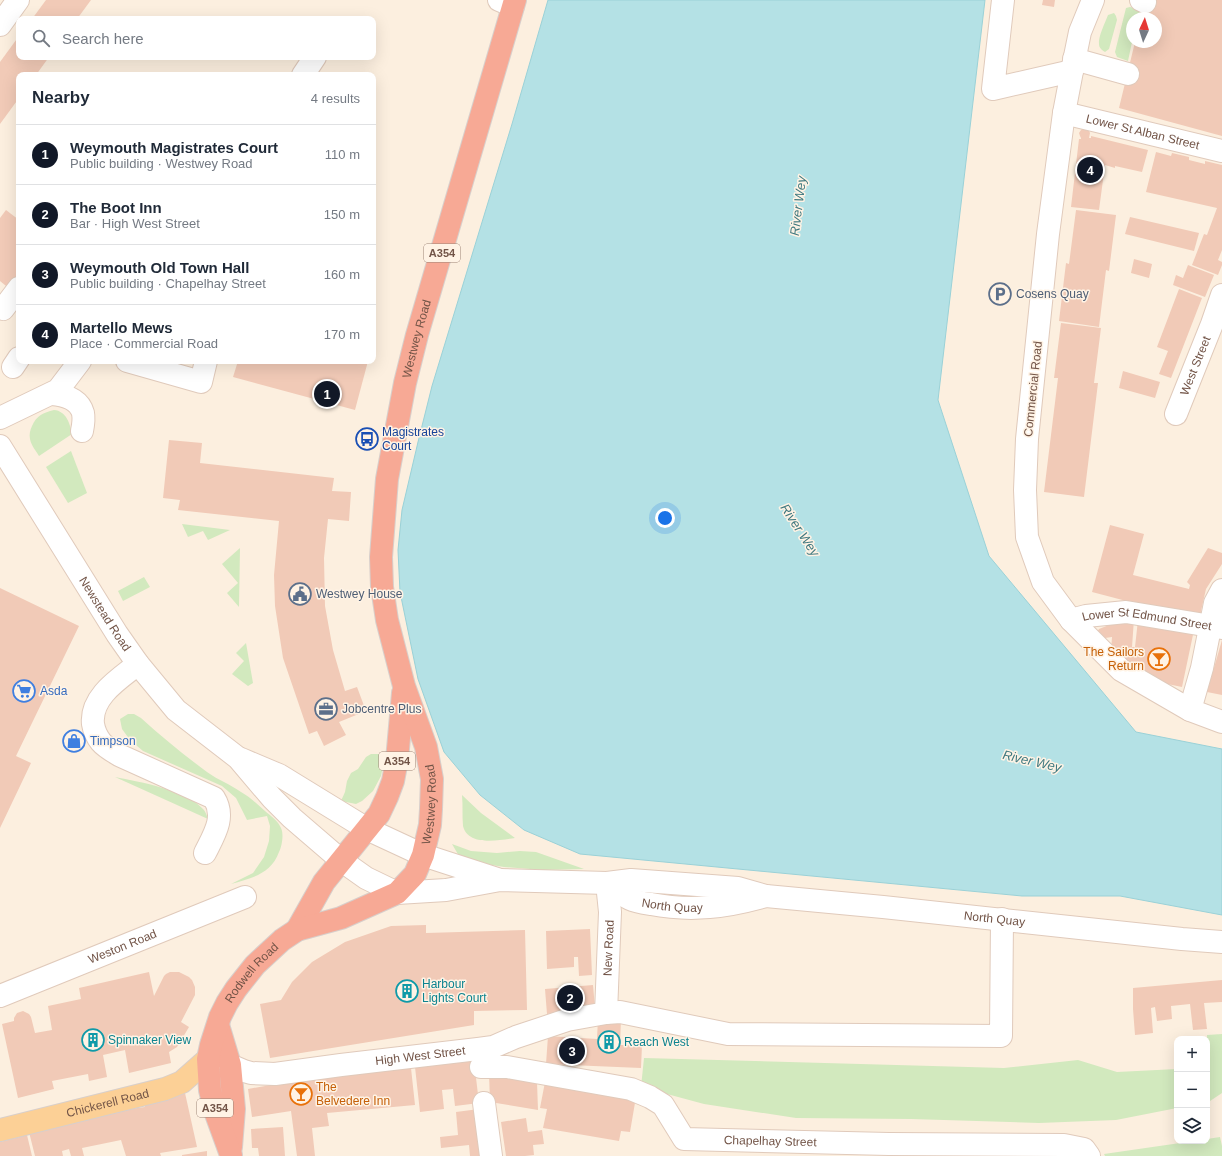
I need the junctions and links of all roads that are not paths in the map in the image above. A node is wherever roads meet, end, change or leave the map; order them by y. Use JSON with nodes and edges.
{"nodes":[{"id":1,"x":18,"y":0,"type":"edge"},
{"id":2,"x":1003,"y":0,"type":"edge"},
{"id":3,"x":1093,"y":0,"type":"edge"},
{"id":4,"x":509,"y":2,"type":"edge"},
{"id":5,"x":0,"y":24,"type":"edge"},
{"id":6,"x":313,"y":60,"type":"edge"},
{"id":7,"x":1073,"y":65,"type":"junction"},
{"id":8,"x":305,"y":72,"type":"edge"},
{"id":9,"x":1128,"y":74,"type":"dead end"},
{"id":10,"x":1064,"y":113,"type":"junction"},
{"id":11,"x":1222,"y":151,"type":"edge"},
{"id":12,"x":16,"y":292,"type":"edge"},
{"id":13,"x":1222,"y":295,"type":"edge"},
{"id":14,"x":0,"y":308,"type":"edge"},
{"id":15,"x":78,"y":364,"type":"edge"},
{"id":16,"x":138,"y":364,"type":"edge"},
{"id":17,"x":205,"y":364,"type":"edge"},
{"id":18,"x":52,"y":394,"type":"junction"},
{"id":19,"x":1176,"y":414,"type":"dead end"},
{"id":20,"x":0,"y":418,"type":"edge"},
{"id":21,"x":82,"y":431,"type":"dead end"},
{"id":22,"x":0,"y":446,"type":"edge"},
{"id":23,"x":1222,"y":590,"type":"edge"},
{"id":24,"x":1071,"y":620,"type":"junction"},
{"id":25,"x":1216,"y":627,"type":"edge"},
{"id":26,"x":138,"y":664,"type":"junction"},
{"id":27,"x":404,"y":686,"type":"junction"},
{"id":28,"x":1190,"y":710,"type":"junction"},
{"id":29,"x":1222,"y":722,"type":"edge"},
{"id":30,"x":238,"y":758,"type":"junction"},
{"id":31,"x":367,"y":830,"type":"junction"},
{"id":32,"x":205,"y":853,"type":"dead end"},
{"id":33,"x":423,"y":855,"type":"junction"},
{"id":34,"x":342,"y":861,"type":"junction"},
{"id":35,"x":500,"y":880,"type":"junction"},
{"id":36,"x":607,"y":883,"type":"junction"},
{"id":37,"x":397,"y":893,"type":"junction"},
{"id":38,"x":245,"y":898,"type":"dead end"},
{"id":39,"x":1002,"y":919,"type":"junction"},
{"id":40,"x":297,"y":930,"type":"junction"},
{"id":41,"x":1222,"y":942,"type":"edge"},
{"id":42,"x":0,"y":996,"type":"edge"},
{"id":43,"x":606,"y":1013,"type":"junction"},
{"id":44,"x":218,"y":1025,"type":"junction"},
{"id":45,"x":208,"y":1059,"type":"junction"},
{"id":46,"x":230,"y":1065,"type":"junction"},
{"id":47,"x":481,"y":1067,"type":"dead end"},
{"id":48,"x":484,"y":1104,"type":"dead end"},
{"id":49,"x":0,"y":1130,"type":"edge"},
{"id":50,"x":1087,"y":1152,"type":"edge"},
{"id":51,"x":231,"y":1155,"type":"edge"},
{"id":52,"x":491,"y":1156,"type":"edge"}],
"edges":[{"from":1,"to":5,"type":"street"},
{"from":2,"to":7,"type":"street"},
{"from":3,"to":7,"type":"street","name":"Commercial Road"},
{"from":4,"to":27,"type":"highway","name":"Westwey Road","number":"A354"},
{"from":6,"to":8,"type":"street"},
{"from":7,"to":9,"type":"street"},
{"from":7,"to":10,"type":"street","name":"Commercial Road"},
{"from":10,"to":11,"type":"street","name":"Lower St Alban Street"},
{"from":10,"to":24,"type":"street","name":"Commercial Road"},
{"from":12,"to":14,"type":"street"},
{"from":13,"to":19,"type":"street","name":"West Street"},
{"from":15,"to":18,"type":"street"},
{"from":16,"to":17,"type":"street"},
{"from":18,"to":20,"type":"street"},
{"from":18,"to":21,"type":"street"},
{"from":22,"to":26,"type":"street","name":"Newstead Road"},
{"from":23,"to":25,"type":"street"},
{"from":24,"to":25,"type":"street","name":"Lower St Edmund Street"},
{"from":24,"to":28,"type":"street","name":"Commercial Road"},
{"from":25,"to":28,"type":"street"},
{"from":26,"to":30,"type":"street","name":"Newstead Road"},
{"from":26,"to":32,"type":"street"},
{"from":27,"to":31,"type":"highway","name":"Westwey Road","number":"A354"},
{"from":27,"to":33,"type":"highway","name":"Westwey Road","number":"A354"},
{"from":28,"to":29,"type":"street","name":"Commercial Road"},
{"from":30,"to":31,"type":"street","name":"Newstead Road"},
{"from":30,"to":34,"type":"street","name":"Newstead Road"},
{"from":31,"to":33,"type":"street","name":"Newstead Road"},
{"from":31,"to":34,"type":"highway","number":"A354"},
{"from":33,"to":35,"type":"street","name":"North Quay"},
{"from":33,"to":37,"type":"highway","number":"A354"},
{"from":34,"to":37,"type":"street","name":"Newstead Road"},
{"from":34,"to":40,"type":"highway","name":"Rodwell Road","number":"A354"},
{"from":35,"to":36,"type":"street","name":"North Quay"},
{"from":35,"to":37,"type":"street","name":"North Quay"},
{"from":36,"to":39,"type":"street","name":"North Quay"},
{"from":36,"to":43,"type":"street","name":"New Road"},
{"from":37,"to":40,"type":"highway","name":"Rodwell Road","number":"A354"},
{"from":38,"to":42,"type":"street","name":"Weston Road"},
{"from":39,"to":41,"type":"street","name":"North Quay"},
{"from":39,"to":43,"type":"street","name":"High West Street"},
{"from":40,"to":44,"type":"highway","name":"Rodwell Road","number":"A354"},
{"from":43,"to":46,"type":"street","name":"High West Street"},
{"from":44,"to":45,"type":"highway","name":"Rodwell Road","number":"A354"},
{"from":44,"to":46,"type":"highway","name":"Rodwell Road","number":"A354"},
{"from":45,"to":49,"type":"main road","name":"Chickerell Road"},
{"from":45,"to":51,"type":"highway","name":"Rodwell Road","number":"A354"},
{"from":46,"to":51,"type":"highway","name":"Rodwell Road","number":"A354"},
{"from":47,"to":50,"type":"street","name":"Chapelhay Street"},
{"from":48,"to":52,"type":"street"}]}
